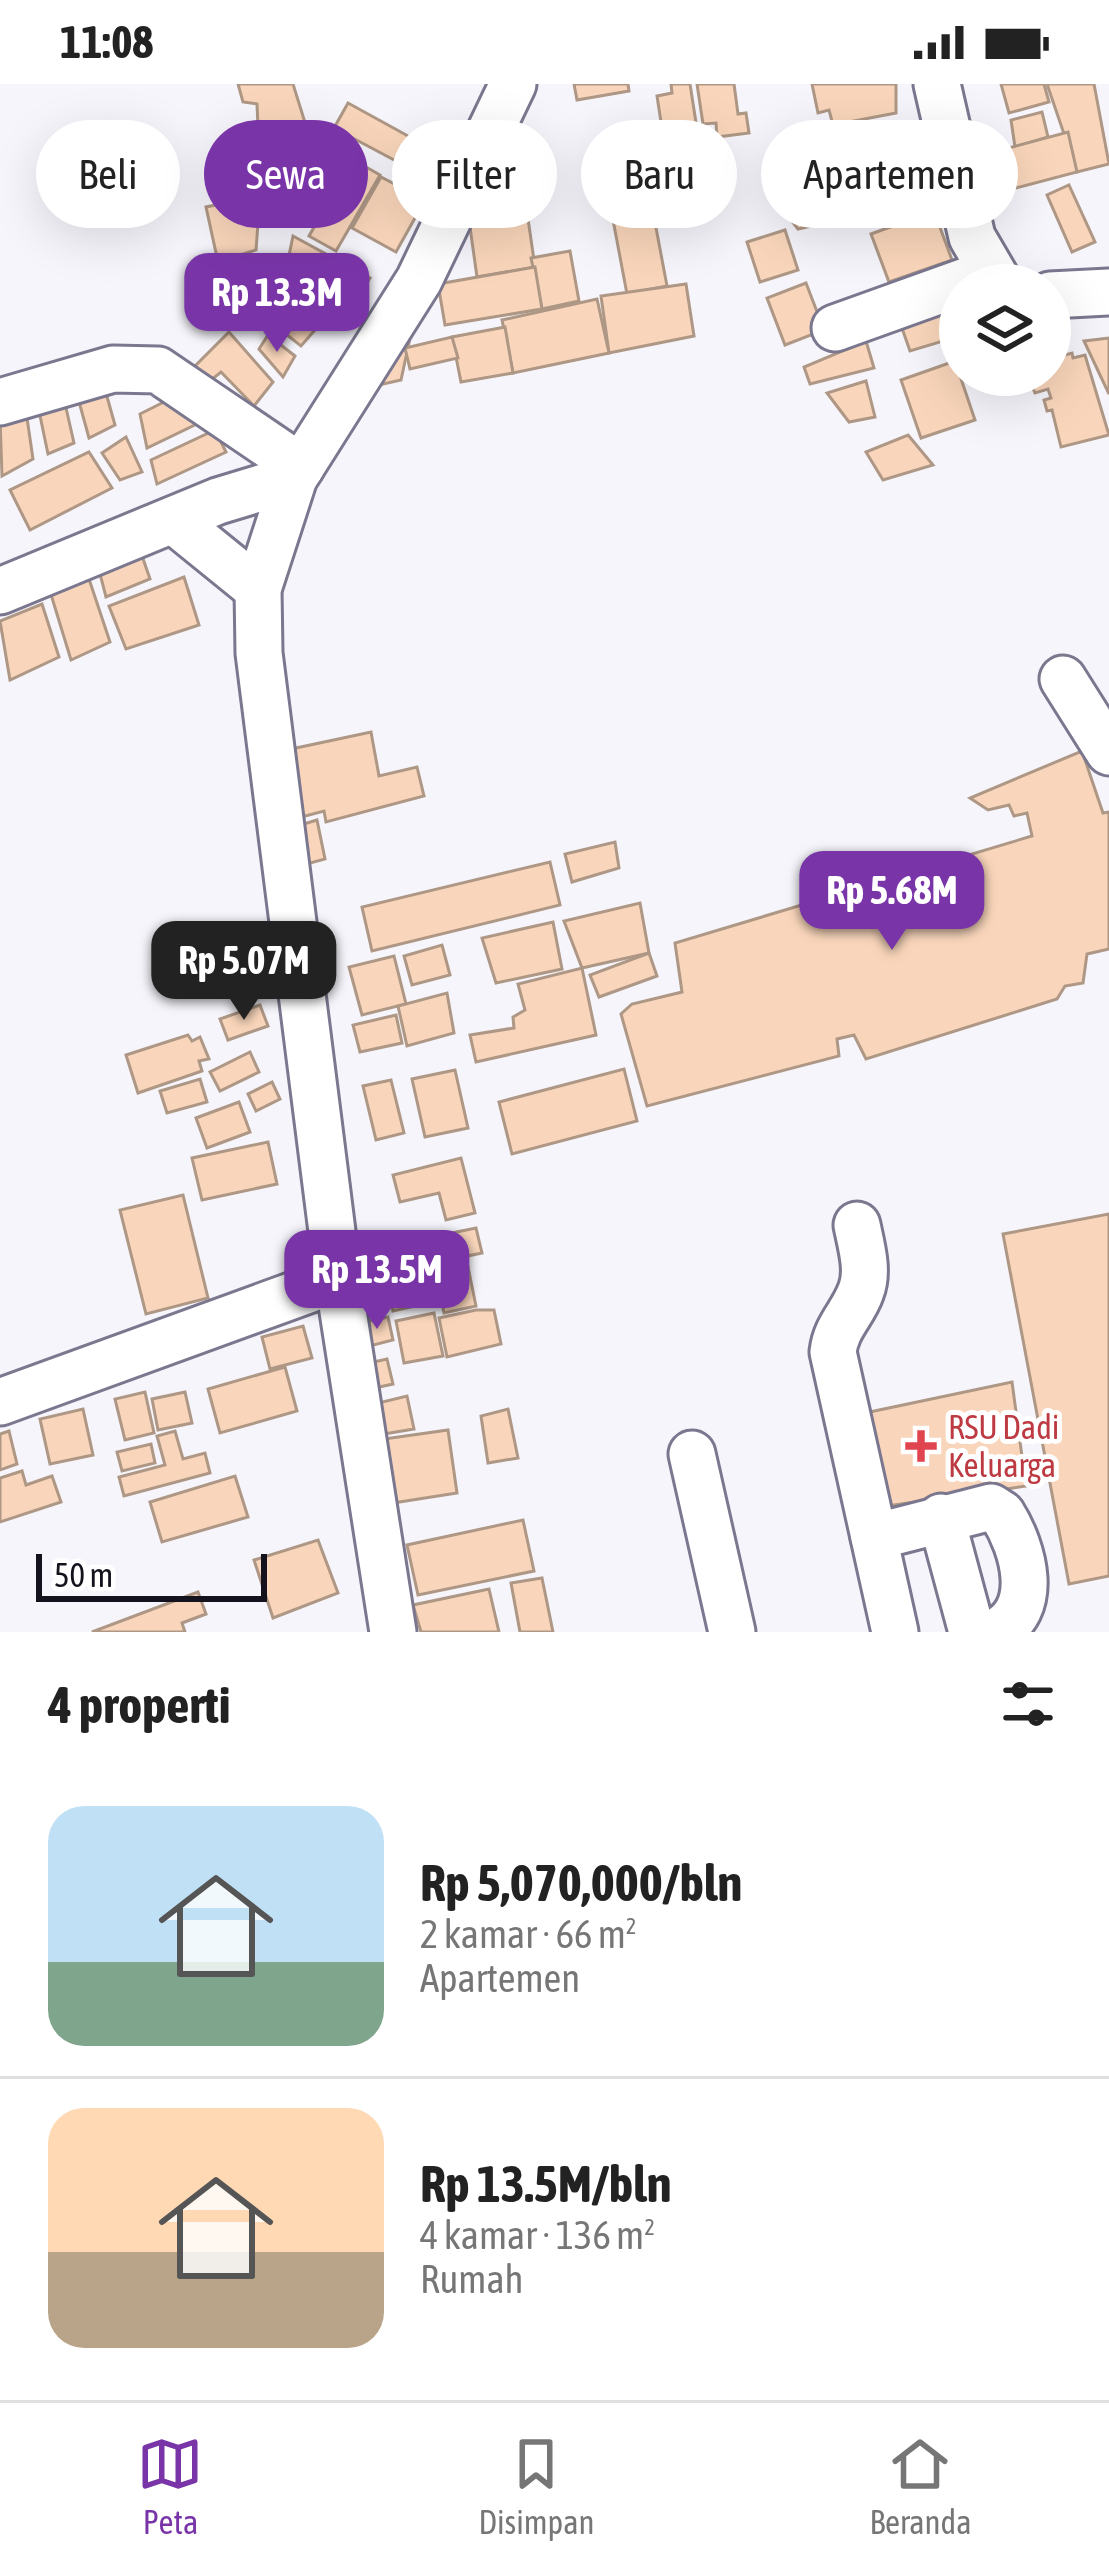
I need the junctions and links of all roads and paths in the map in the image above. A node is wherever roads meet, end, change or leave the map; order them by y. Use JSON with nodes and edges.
{"nodes":[{"id":1,"x":513,"y":84,"type":"edge"},
{"id":2,"x":938,"y":84,"type":"edge"},
{"id":3,"x":987,"y":264,"type":"edge"},
{"id":4,"x":1109,"y":292,"type":"edge"},
{"id":5,"x":1071,"y":294,"type":"edge"},
{"id":6,"x":939,"y":296,"type":"edge"},
{"id":7,"x":835,"y":328,"type":"dead end"},
{"id":8,"x":0,"y":402,"type":"edge"},
{"id":9,"x":297,"y":472,"type":"junction"},
{"id":10,"x":173,"y":520,"type":"junction"},
{"id":11,"x":258,"y":589,"type":"junction"},
{"id":12,"x":0,"y":591,"type":"edge"},
{"id":13,"x":1063,"y":680,"type":"dead end"},
{"id":14,"x":1109,"y":752,"type":"edge"},
{"id":15,"x":856,"y":1225,"type":"dead end"},
{"id":16,"x":338,"y":1279,"type":"junction"},
{"id":17,"x":0,"y":1402,"type":"edge"},
{"id":18,"x":692,"y":1454,"type":"dead end"},
{"id":19,"x":941,"y":1517,"type":"junction"},
{"id":20,"x":874,"y":1537,"type":"junction"},
{"id":21,"x":393,"y":1632,"type":"edge"},
{"id":22,"x":732,"y":1632,"type":"edge"},
{"id":23,"x":895,"y":1632,"type":"edge"},
{"id":24,"x":972,"y":1632,"type":"edge"},
{"id":25,"x":995,"y":1632,"type":"edge"}],
"edges":[{"from":1,"to":9,"type":"street"},
{"from":2,"to":3,"type":"street"},
{"from":4,"to":5,"type":"street"},
{"from":6,"to":7,"type":"street"},
{"from":8,"to":9,"type":"street"},
{"from":9,"to":10,"type":"street"},
{"from":9,"to":11,"type":"street"},
{"from":10,"to":11,"type":"street"},
{"from":10,"to":12,"type":"street"},
{"from":11,"to":16,"type":"street"},
{"from":13,"to":14,"type":"street"},
{"from":15,"to":20,"type":"street"},
{"from":16,"to":17,"type":"street"},
{"from":16,"to":21,"type":"street"},
{"from":18,"to":22,"type":"street"},
{"from":19,"to":20,"type":"street"},
{"from":19,"to":24,"type":"street"},
{"from":19,"to":25,"type":"street"},
{"from":20,"to":23,"type":"street"}]}
